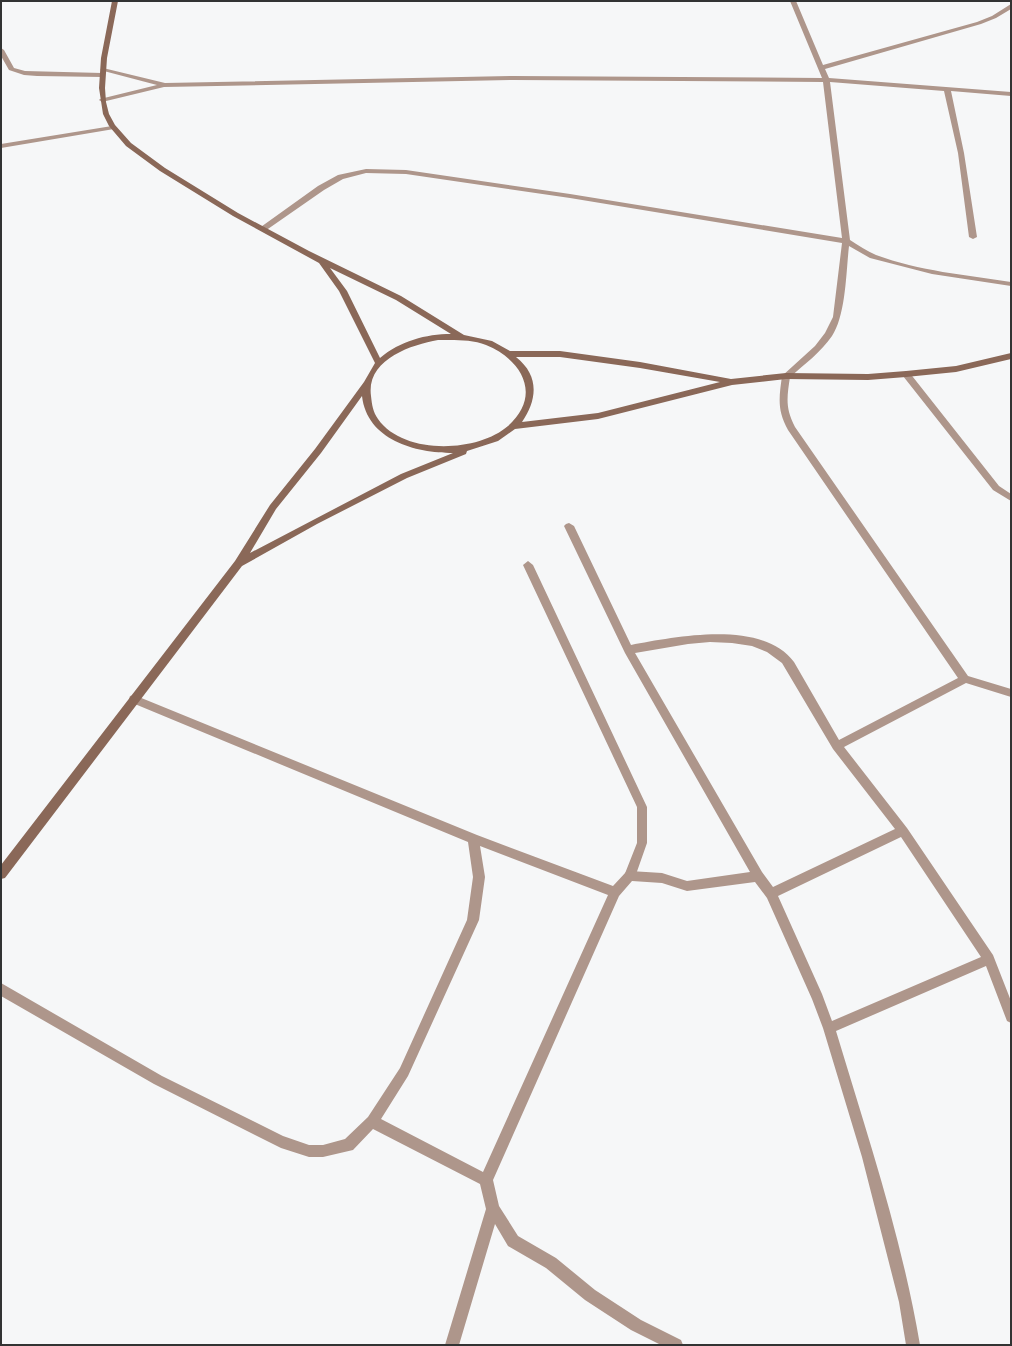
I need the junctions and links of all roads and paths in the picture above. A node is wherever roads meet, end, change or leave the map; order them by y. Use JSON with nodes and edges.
{"nodes":[{"id":1,"x":115,"y":1,"type":"edge"},
{"id":2,"x":793,"y":1,"type":"edge"},
{"id":3,"x":1011,"y":6,"type":"edge"},
{"id":4,"x":1,"y":50,"type":"edge"},
{"id":5,"x":821,"y":68,"type":"junction"},
{"id":6,"x":102,"y":72,"type":"junction"},
{"id":7,"x":826,"y":80,"type":"junction"},
{"id":8,"x":164,"y":85,"type":"junction"},
{"id":9,"x":947,"y":89,"type":"junction"},
{"id":10,"x":1011,"y":94,"type":"edge"},
{"id":11,"x":102,"y":100,"type":"junction"},
{"id":12,"x":112,"y":128,"type":"junction"},
{"id":13,"x":1,"y":146,"type":"edge"},
{"id":14,"x":262,"y":229,"type":"junction"},
{"id":15,"x":973,"y":237,"type":"dead end"},
{"id":16,"x":846,"y":241,"type":"junction"},
{"id":17,"x":322,"y":261,"type":"junction"},
{"id":18,"x":1011,"y":284,"type":"edge"},
{"id":19,"x":461,"y":337,"type":"junction"},
{"id":20,"x":510,"y":354,"type":"junction"},
{"id":21,"x":1011,"y":356,"type":"edge"},
{"id":22,"x":379,"y":363,"type":"junction"},
{"id":23,"x":906,"y":374,"type":"junction"},
{"id":24,"x":786,"y":376,"type":"junction"},
{"id":25,"x":732,"y":382,"type":"junction"},
{"id":26,"x":367,"y":384,"type":"junction"},
{"id":27,"x":515,"y":426,"type":"junction"},
{"id":28,"x":482,"y":445,"type":"junction"},
{"id":29,"x":1011,"y":498,"type":"edge"},
{"id":30,"x":569,"y":526,"type":"dead end"},
{"id":31,"x":238,"y":564,"type":"junction"},
{"id":32,"x":528,"y":565,"type":"dead end"},
{"id":33,"x":628,"y":650,"type":"junction"},
{"id":34,"x":965,"y":679,"type":"junction"},
{"id":35,"x":1011,"y":693,"type":"edge"},
{"id":36,"x":134,"y":699,"type":"junction"},
{"id":37,"x":837,"y":746,"type":"junction"},
{"id":38,"x":903,"y":831,"type":"junction"},
{"id":39,"x":473,"y":839,"type":"junction"},
{"id":40,"x":1,"y":874,"type":"edge"},
{"id":41,"x":630,"y":876,"type":"junction"},
{"id":42,"x":758,"y":876,"type":"junction"},
{"id":43,"x":615,"y":892,"type":"junction"},
{"id":44,"x":771,"y":894,"type":"junction"},
{"id":45,"x":989,"y":959,"type":"junction"},
{"id":46,"x":1,"y":989,"type":"edge"},
{"id":47,"x":1011,"y":1017,"type":"edge"},
{"id":48,"x":829,"y":1028,"type":"junction"},
{"id":49,"x":372,"y":1121,"type":"junction"},
{"id":50,"x":486,"y":1180,"type":"junction"},
{"id":51,"x":494,"y":1209,"type":"junction"},
{"id":52,"x":452,"y":1345,"type":"edge"},
{"id":53,"x":676,"y":1345,"type":"edge"},
{"id":54,"x":913,"y":1345,"type":"edge"}],
"edges":[{"from":1,"to":6,"type":"main road"},
{"from":2,"to":5,"type":"street"},
{"from":3,"to":5,"type":"street"},
{"from":4,"to":6,"type":"street"},
{"from":5,"to":7,"type":"street"},
{"from":6,"to":8,"type":"street"},
{"from":6,"to":11,"type":"main road"},
{"from":7,"to":8,"type":"street"},
{"from":7,"to":9,"type":"street"},
{"from":7,"to":16,"type":"street"},
{"from":8,"to":11,"type":"street"},
{"from":9,"to":10,"type":"street"},
{"from":9,"to":15,"type":"street"},
{"from":11,"to":12,"type":"main road"},
{"from":12,"to":13,"type":"street"},
{"from":12,"to":14,"type":"main road"},
{"from":14,"to":16,"type":"street"},
{"from":14,"to":17,"type":"main road"},
{"from":16,"to":18,"type":"street"},
{"from":16,"to":24,"type":"street"},
{"from":17,"to":19,"type":"main road"},
{"from":17,"to":22,"type":"main road"},
{"from":19,"to":20,"type":"main road"},
{"from":19,"to":22,"type":"main road"},
{"from":20,"to":25,"type":"main road"},
{"from":20,"to":27,"type":"main road"},
{"from":21,"to":23,"type":"main road"},
{"from":22,"to":26,"type":"main road"},
{"from":23,"to":24,"type":"main road"},
{"from":23,"to":29,"type":"street"},
{"from":24,"to":25,"type":"main road"},
{"from":24,"to":34,"type":"street"},
{"from":25,"to":27,"type":"main road"},
{"from":26,"to":28,"type":"main road"},
{"from":26,"to":31,"type":"main road"},
{"from":27,"to":28,"type":"main road"},
{"from":28,"to":31,"type":"main road"},
{"from":30,"to":33,"type":"street"},
{"from":31,"to":36,"type":"main road"},
{"from":32,"to":41,"type":"street"},
{"from":33,"to":37,"type":"street"},
{"from":33,"to":42,"type":"street"},
{"from":34,"to":35,"type":"street"},
{"from":34,"to":37,"type":"street"},
{"from":36,"to":39,"type":"street"},
{"from":36,"to":40,"type":"main road"},
{"from":37,"to":38,"type":"street"},
{"from":38,"to":44,"type":"street"},
{"from":38,"to":45,"type":"street"},
{"from":39,"to":43,"type":"street"},
{"from":39,"to":49,"type":"street"},
{"from":41,"to":42,"type":"street"},
{"from":41,"to":43,"type":"street"},
{"from":42,"to":44,"type":"street"},
{"from":43,"to":50,"type":"street"},
{"from":44,"to":48,"type":"street"},
{"from":45,"to":47,"type":"street"},
{"from":45,"to":48,"type":"street"},
{"from":46,"to":49,"type":"street"},
{"from":48,"to":54,"type":"street"},
{"from":49,"to":50,"type":"street"},
{"from":50,"to":51,"type":"street"},
{"from":51,"to":52,"type":"street"},
{"from":51,"to":53,"type":"street"}]}
